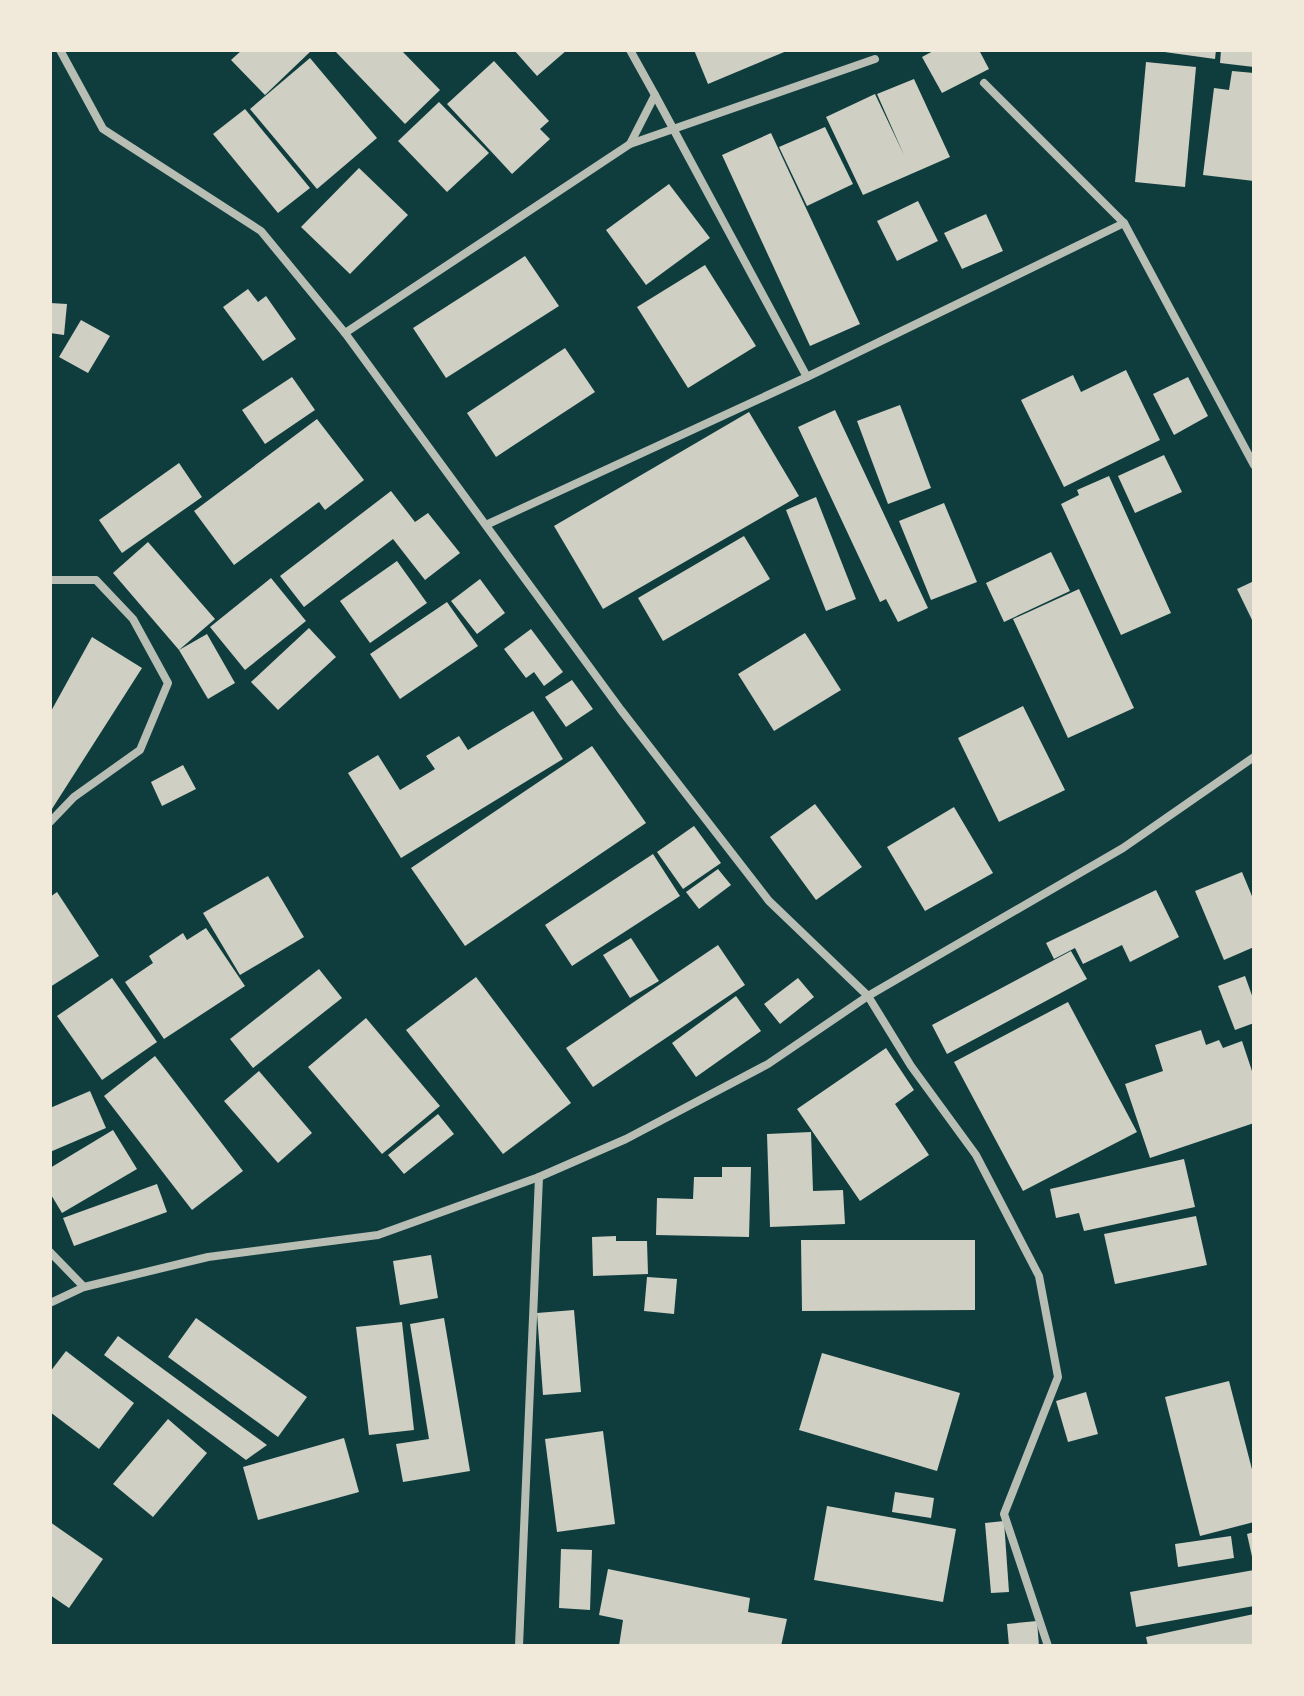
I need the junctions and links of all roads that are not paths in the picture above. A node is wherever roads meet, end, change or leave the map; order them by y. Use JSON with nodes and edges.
{"nodes":[{"id":1,"x":60,"y":50,"type":"edge"},
{"id":2,"x":630,"y":50,"type":"edge"},
{"id":3,"x":875,"y":59,"type":"dead end"},
{"id":4,"x":984,"y":83,"type":"dead end"},
{"id":5,"x":655,"y":95,"type":"junction"},
{"id":6,"x":676,"y":129,"type":"junction"},
{"id":7,"x":630,"y":144,"type":"junction"},
{"id":8,"x":1124,"y":223,"type":"junction"},
{"id":9,"x":345,"y":333,"type":"junction"},
{"id":10,"x":807,"y":377,"type":"junction"},
{"id":11,"x":1254,"y":465,"type":"edge"},
{"id":12,"x":488,"y":524,"type":"junction"},
{"id":13,"x":50,"y":580,"type":"edge"},
{"id":14,"x":1254,"y":757,"type":"edge"},
{"id":15,"x":50,"y":822,"type":"edge"},
{"id":16,"x":868,"y":996,"type":"junction"},
{"id":17,"x":539,"y":1177,"type":"junction"},
{"id":18,"x":50,"y":1252,"type":"edge"},
{"id":19,"x":84,"y":1287,"type":"junction"},
{"id":20,"x":50,"y":1303,"type":"edge"},
{"id":21,"x":519,"y":1646,"type":"edge"},
{"id":22,"x":1048,"y":1646,"type":"edge"}],
"edges":[{"from":1,"to":9,"type":"street"},
{"from":2,"to":5,"type":"street"},
{"from":3,"to":6,"type":"street"},
{"from":4,"to":8,"type":"street"},
{"from":5,"to":6,"type":"street"},
{"from":5,"to":7,"type":"street"},
{"from":6,"to":7,"type":"street"},
{"from":6,"to":10,"type":"street"},
{"from":7,"to":9,"type":"street"},
{"from":8,"to":10,"type":"street"},
{"from":8,"to":11,"type":"street"},
{"from":9,"to":12,"type":"street"},
{"from":10,"to":12,"type":"street"},
{"from":12,"to":16,"type":"street"},
{"from":13,"to":15,"type":"street"},
{"from":14,"to":16,"type":"street"},
{"from":16,"to":17,"type":"street"},
{"from":16,"to":22,"type":"street"},
{"from":17,"to":19,"type":"street"},
{"from":17,"to":21,"type":"street"},
{"from":18,"to":19,"type":"street"},
{"from":19,"to":20,"type":"street"}]}
